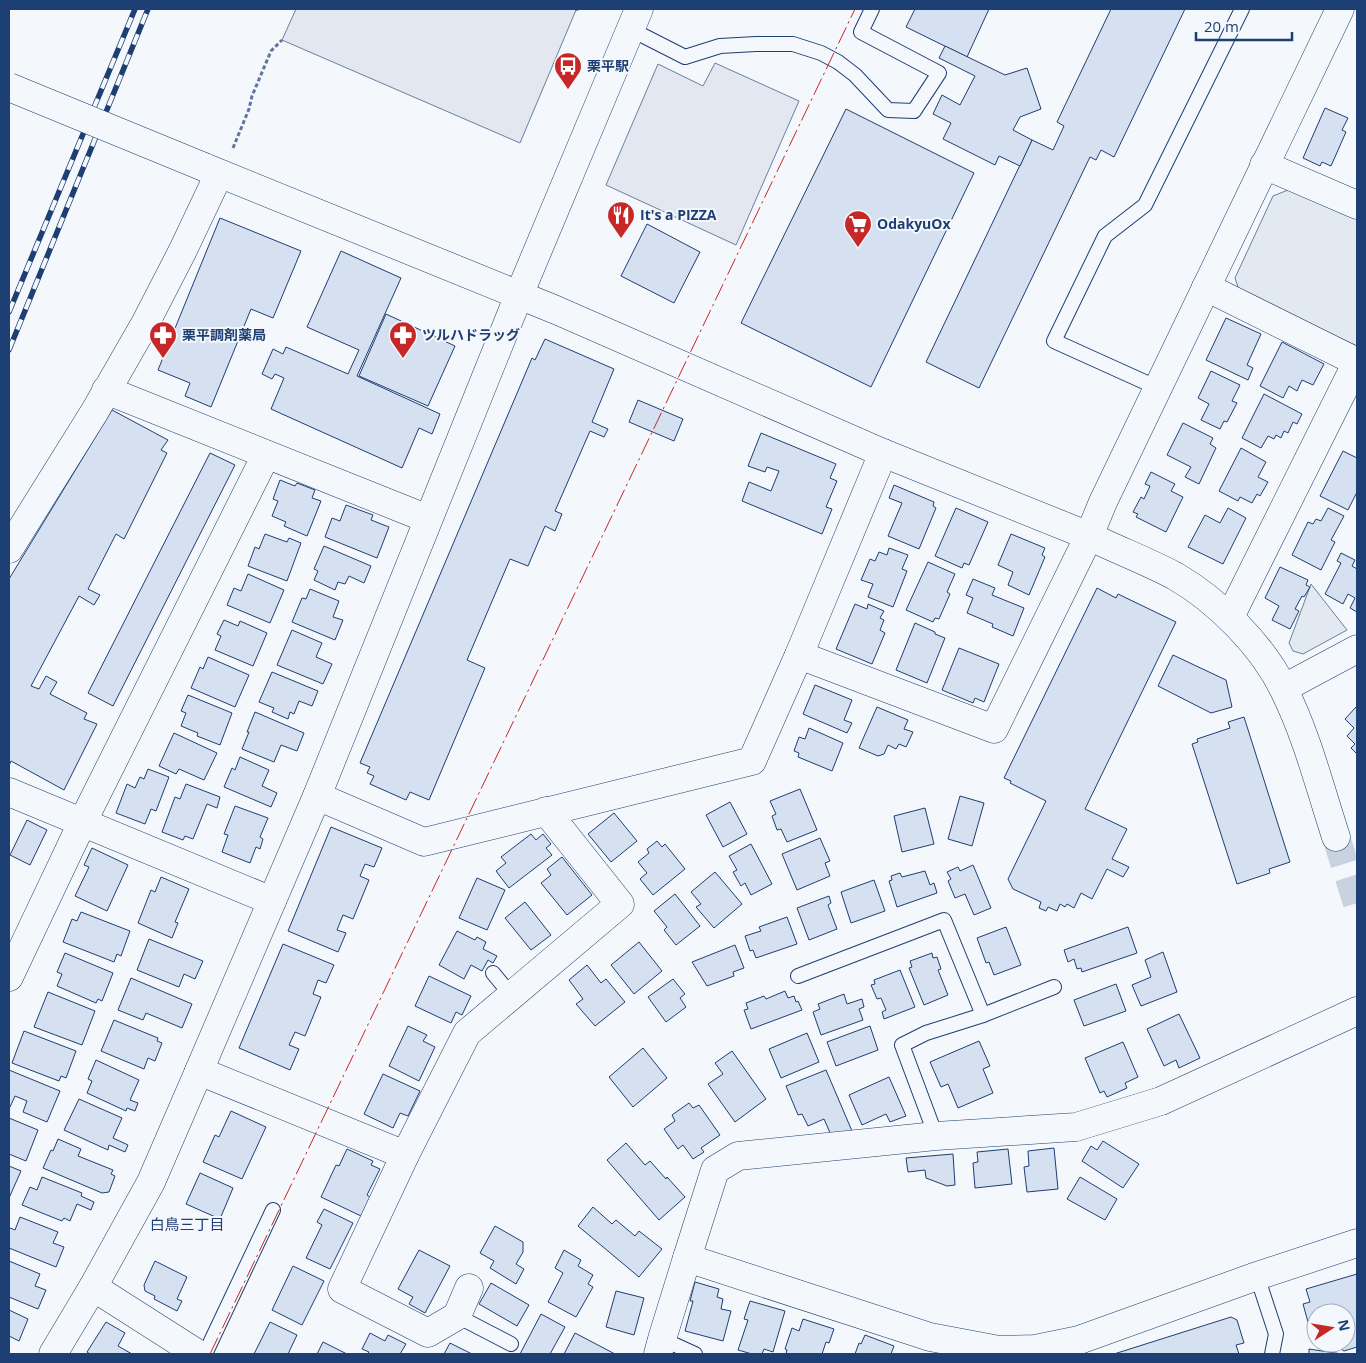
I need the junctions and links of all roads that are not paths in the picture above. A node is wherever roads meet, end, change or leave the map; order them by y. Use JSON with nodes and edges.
{"nodes":[{"id":1,"x":872,"y":9,"type":"edge"},
{"id":2,"x":1242,"y":9,"type":"edge"},
{"id":3,"x":1340,"y":9,"type":"edge"},
{"id":4,"x":634,"y":19,"type":"edge"},
{"id":5,"x":9,"y":87,"type":"edge"},
{"id":6,"x":1264,"y":165,"type":"junction"},
{"id":7,"x":211,"y":171,"type":"junction"},
{"id":8,"x":1357,"y":205,"type":"edge"},
{"id":9,"x":1206,"y":287,"type":"junction"},
{"id":10,"x":519,"y":294,"type":"junction"},
{"id":11,"x":1357,"y":362,"type":"edge"},
{"id":12,"x":1158,"y":388,"type":"junction"},
{"id":13,"x":106,"y":390,"type":"junction"},
{"id":14,"x":883,"y":453,"type":"junction"},
{"id":15,"x":266,"y":455,"type":"junction"},
{"id":16,"x":428,"y":518,"type":"junction"},
{"id":17,"x":1089,"y":536,"type":"junction"},
{"id":18,"x":9,"y":549,"type":"edge"},
{"id":19,"x":1230,"y":617,"type":"junction"},
{"id":20,"x":1357,"y":649,"type":"edge"},
{"id":21,"x":799,"y":655,"type":"junction"},
{"id":22,"x":1284,"y":688,"type":"junction"},
{"id":23,"x":9,"y":792,"type":"edge"},
{"id":24,"x":317,"y":796,"type":"junction"},
{"id":25,"x":546,"y":812,"type":"junction"},
{"id":26,"x":82,"y":823,"type":"junction"},
{"id":27,"x":1336,"y":837,"type":"tunnel mouth"},
{"id":28,"x":272,"y":901,"type":"junction"},
{"id":29,"x":493,"y":974,"type":"dead end"},
{"id":30,"x":798,"y":976,"type":"dead end"},
{"id":31,"x":9,"y":977,"type":"edge"},
{"id":32,"x":1054,"y":987,"type":"dead end"},
{"id":33,"x":512,"y":995,"type":"junction"},
{"id":34,"x":1357,"y":1011,"type":"edge"},
{"id":35,"x":983,"y":1016,"type":"junction"},
{"id":36,"x":199,"y":1071,"type":"junction"},
{"id":37,"x":936,"y":1136,"type":"junction"},
{"id":38,"x":406,"y":1155,"type":"junction"},
{"id":39,"x":273,"y":1210,"type":"dead end"},
{"id":40,"x":1357,"y":1243,"type":"edge"},
{"id":41,"x":687,"y":1258,"type":"junction"},
{"id":42,"x":1257,"y":1276,"type":"junction"},
{"id":43,"x":93,"y":1288,"type":"junction"},
{"id":44,"x":470,"y":1288,"type":"dead end"},
{"id":45,"x":457,"y":1316,"type":"junction"},
{"id":46,"x":511,"y":1344,"type":"dead end"},
{"id":47,"x":926,"y":1346,"type":"edge"},
{"id":48,"x":660,"y":1347,"type":"edge"},
{"id":49,"x":53,"y":1354,"type":"edge"},
{"id":50,"x":198,"y":1354,"type":"edge"},
{"id":51,"x":205,"y":1354,"type":"edge"},
{"id":52,"x":696,"y":1354,"type":"edge"},
{"id":53,"x":1272,"y":1354,"type":"edge"}],
"edges":[{"from":1,"to":4,"type":"lane"},
{"from":2,"to":12,"type":"lane"},
{"from":3,"to":6,"type":"street"},
{"from":4,"to":10,"type":"street"},
{"from":5,"to":7,"type":"street","bridge":true},
{"from":6,"to":8,"type":"street"},
{"from":6,"to":9,"type":"street"},
{"from":7,"to":10,"type":"street"},
{"from":7,"to":13,"type":"street"},
{"from":9,"to":11,"type":"street"},
{"from":9,"to":12,"type":"street"},
{"from":10,"to":14,"type":"street"},
{"from":10,"to":16,"type":"street"},
{"from":11,"to":19,"type":"street"},
{"from":12,"to":17,"type":"street"},
{"from":13,"to":15,"type":"street"},
{"from":13,"to":18,"type":"street"},
{"from":14,"to":17,"type":"street"},
{"from":14,"to":21,"type":"street"},
{"from":15,"to":16,"type":"street"},
{"from":15,"to":26,"type":"street"},
{"from":16,"to":24,"type":"street"},
{"from":17,"to":19,"type":"street"},
{"from":17,"to":21,"type":"street"},
{"from":19,"to":22,"type":"street"},
{"from":20,"to":22,"type":"street"},
{"from":21,"to":25,"type":"street"},
{"from":22,"to":27,"type":"street"},
{"from":23,"to":26,"type":"street"},
{"from":24,"to":25,"type":"street"},
{"from":24,"to":28,"type":"street"},
{"from":25,"to":33,"type":"street"},
{"from":26,"to":28,"type":"street"},
{"from":26,"to":31,"type":"street"},
{"from":28,"to":36,"type":"street"},
{"from":29,"to":33,"type":"lane"},
{"from":30,"to":35,"type":"lane"},
{"from":32,"to":35,"type":"lane"},
{"from":33,"to":38,"type":"street"},
{"from":34,"to":37,"type":"street"},
{"from":35,"to":37,"type":"lane"},
{"from":36,"to":38,"type":"street"},
{"from":36,"to":43,"type":"street"},
{"from":37,"to":41,"type":"street"},
{"from":38,"to":45,"type":"street"},
{"from":39,"to":51,"type":"lane"},
{"from":40,"to":42,"type":"street"},
{"from":41,"to":47,"type":"street"},
{"from":41,"to":48,"type":"street"},
{"from":42,"to":47,"type":"street"},
{"from":42,"to":53,"type":"lane"},
{"from":43,"to":49,"type":"street"},
{"from":43,"to":50,"type":"street"},
{"from":44,"to":45,"type":"street"},
{"from":45,"to":46,"type":"lane"},
{"from":48,"to":52,"type":"lane"}]}
